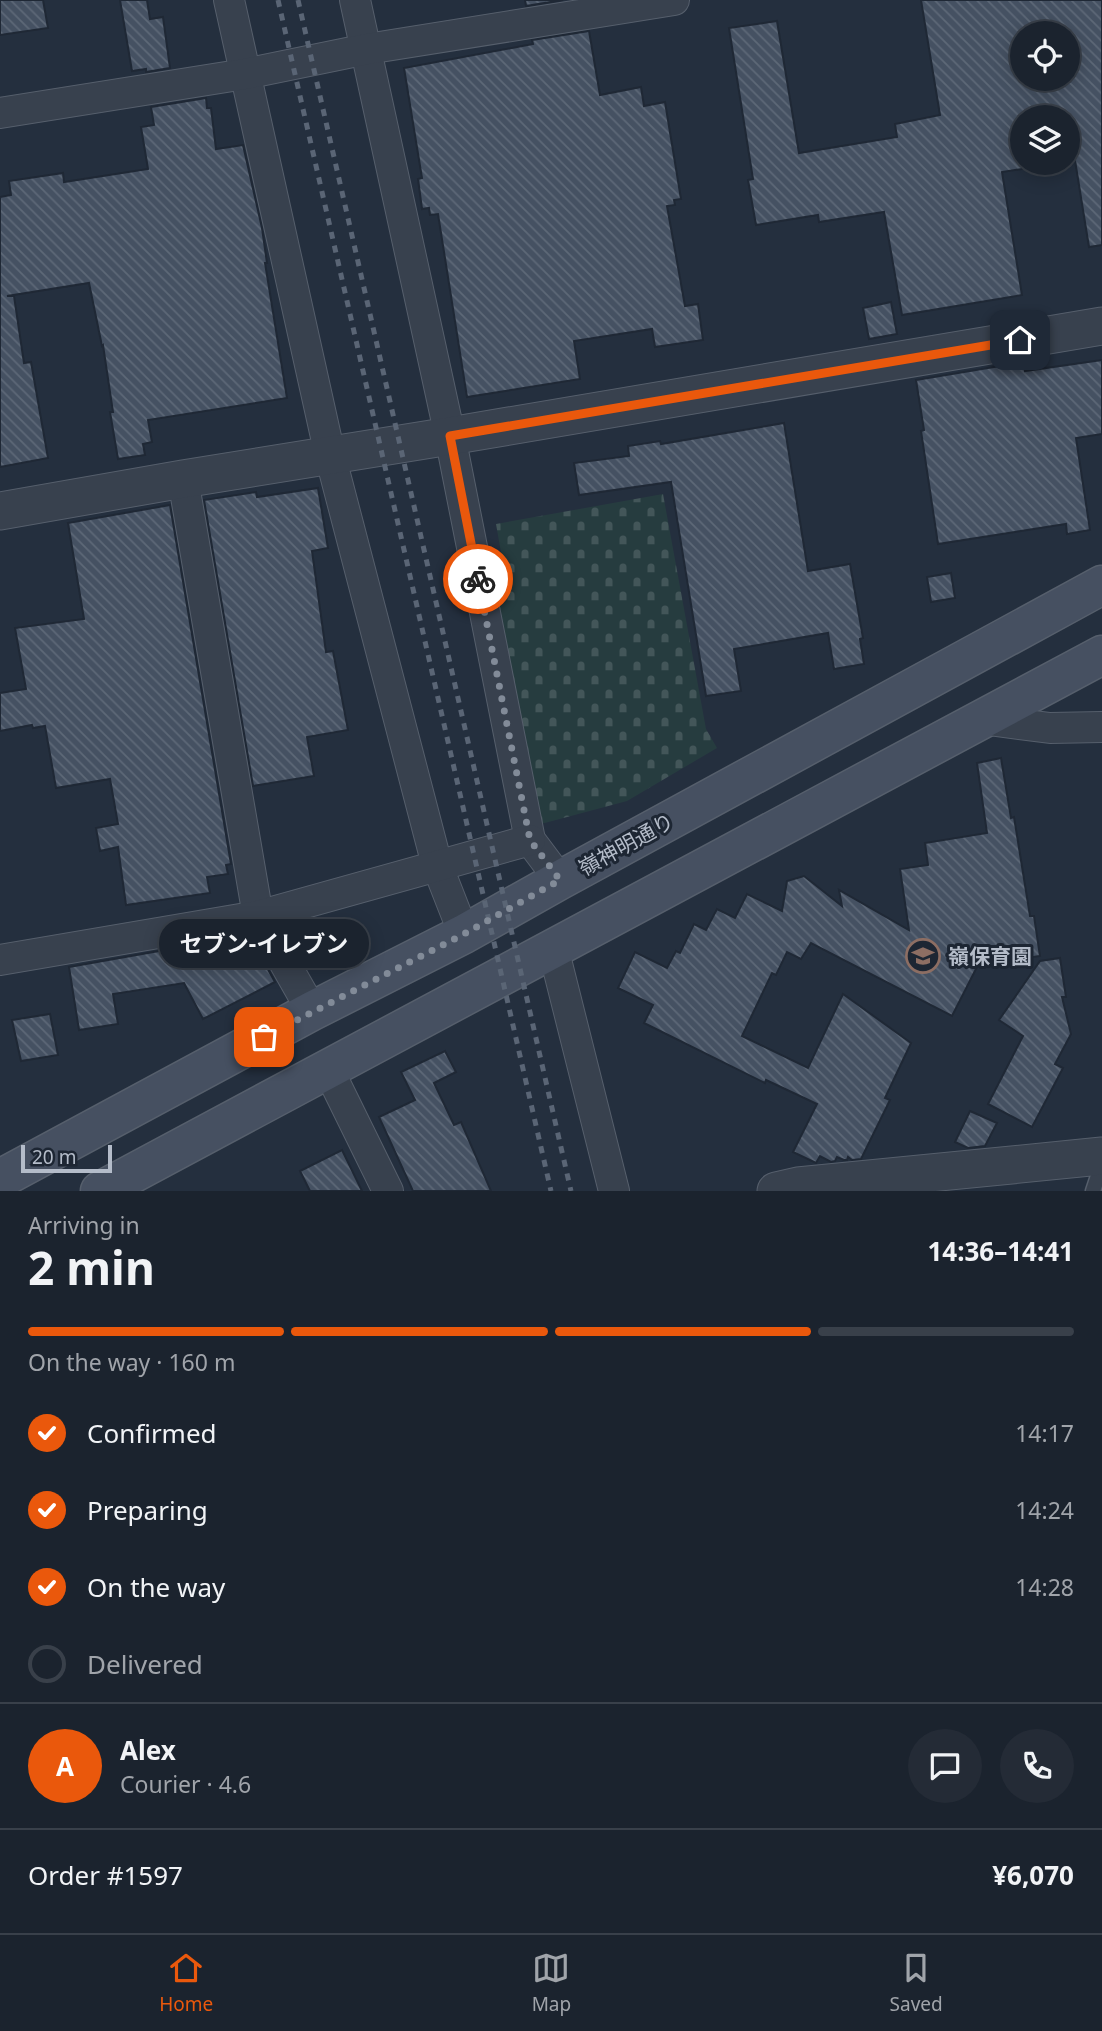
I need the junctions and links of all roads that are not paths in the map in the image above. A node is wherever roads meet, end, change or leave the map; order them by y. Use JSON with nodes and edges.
{"nodes":[{"id":1,"x":229,"y":0,"type":"edge"},
{"id":2,"x":355,"y":0,"type":"edge"},
{"id":3,"x":674,"y":0,"type":"edge"},
{"id":4,"x":366,"y":49,"type":"junction"},
{"id":5,"x":245,"y":74,"type":"junction"},
{"id":6,"x":0,"y":113,"type":"edge"},
{"id":7,"x":1102,"y":326,"type":"edge"},
{"id":8,"x":450,"y":436,"type":"junction"},
{"id":9,"x":330,"y":455,"type":"junction"},
{"id":10,"x":183,"y":479,"type":"junction"},
{"id":11,"x":0,"y":511,"type":"edge"},
{"id":12,"x":1102,"y":585,"type":"edge"},
{"id":13,"x":1102,"y":655,"type":"edge"},
{"id":14,"x":981,"y":719,"type":"junction"},
{"id":15,"x":1102,"y":727,"type":"edge"},
{"id":16,"x":530,"y":840,"type":"junction"},
{"id":17,"x":437,"y":865,"type":"junction"},
{"id":18,"x":560,"y":880,"type":"junction"},
{"id":19,"x":258,"y":916,"type":"junction"},
{"id":20,"x":464,"y":934,"type":"junction"},
{"id":21,"x":553,"y":948,"type":"junction"},
{"id":22,"x":0,"y":960,"type":"edge"},
{"id":23,"x":312,"y":1012,"type":"junction"},
{"id":24,"x":328,"y":1069,"type":"junction"},
{"id":25,"x":1102,"y":1156,"type":"edge"},
{"id":26,"x":1102,"y":1164,"type":"edge"},
{"id":27,"x":0,"y":1178,"type":"edge"},
{"id":28,"x":100,"y":1191,"type":"edge"},
{"id":29,"x":388,"y":1191,"type":"edge"},
{"id":30,"x":614,"y":1191,"type":"edge"},
{"id":31,"x":776,"y":1191,"type":"edge"},
{"id":32,"x":1093,"y":1191,"type":"edge"}],
"edges":[{"from":1,"to":5,"type":"street"},
{"from":2,"to":4,"type":"street"},
{"from":3,"to":4,"type":"street"},
{"from":4,"to":5,"type":"street"},
{"from":4,"to":8,"type":"street"},
{"from":5,"to":6,"type":"street"},
{"from":5,"to":9,"type":"street"},
{"from":7,"to":8,"type":"street"},
{"from":8,"to":9,"type":"street"},
{"from":8,"to":16,"type":"street"},
{"from":9,"to":10,"type":"street"},
{"from":9,"to":17,"type":"street"},
{"from":10,"to":11,"type":"street"},
{"from":10,"to":19,"type":"street"},
{"from":12,"to":18,"type":"main road","name":"嶺神明通り"},
{"from":13,"to":14,"type":"main road"},
{"from":14,"to":15,"type":"street"},
{"from":14,"to":21,"type":"main road"},
{"from":16,"to":17,"type":"street"},
{"from":16,"to":18,"type":"street"},
{"from":17,"to":19,"type":"street"},
{"from":17,"to":20,"type":"street"},
{"from":18,"to":20,"type":"main road","name":"嶺神明通り"},
{"from":19,"to":22,"type":"street"},
{"from":19,"to":23,"type":"street"},
{"from":20,"to":23,"type":"main road","name":"嶺神明通り"},
{"from":21,"to":24,"type":"main road"},
{"from":21,"to":30,"type":"street"},
{"from":23,"to":27,"type":"main road","name":"嶺神明通り"},
{"from":24,"to":28,"type":"main road"},
{"from":24,"to":29,"type":"street"},
{"from":25,"to":31,"type":"street"},
{"from":26,"to":32,"type":"lane"}]}
